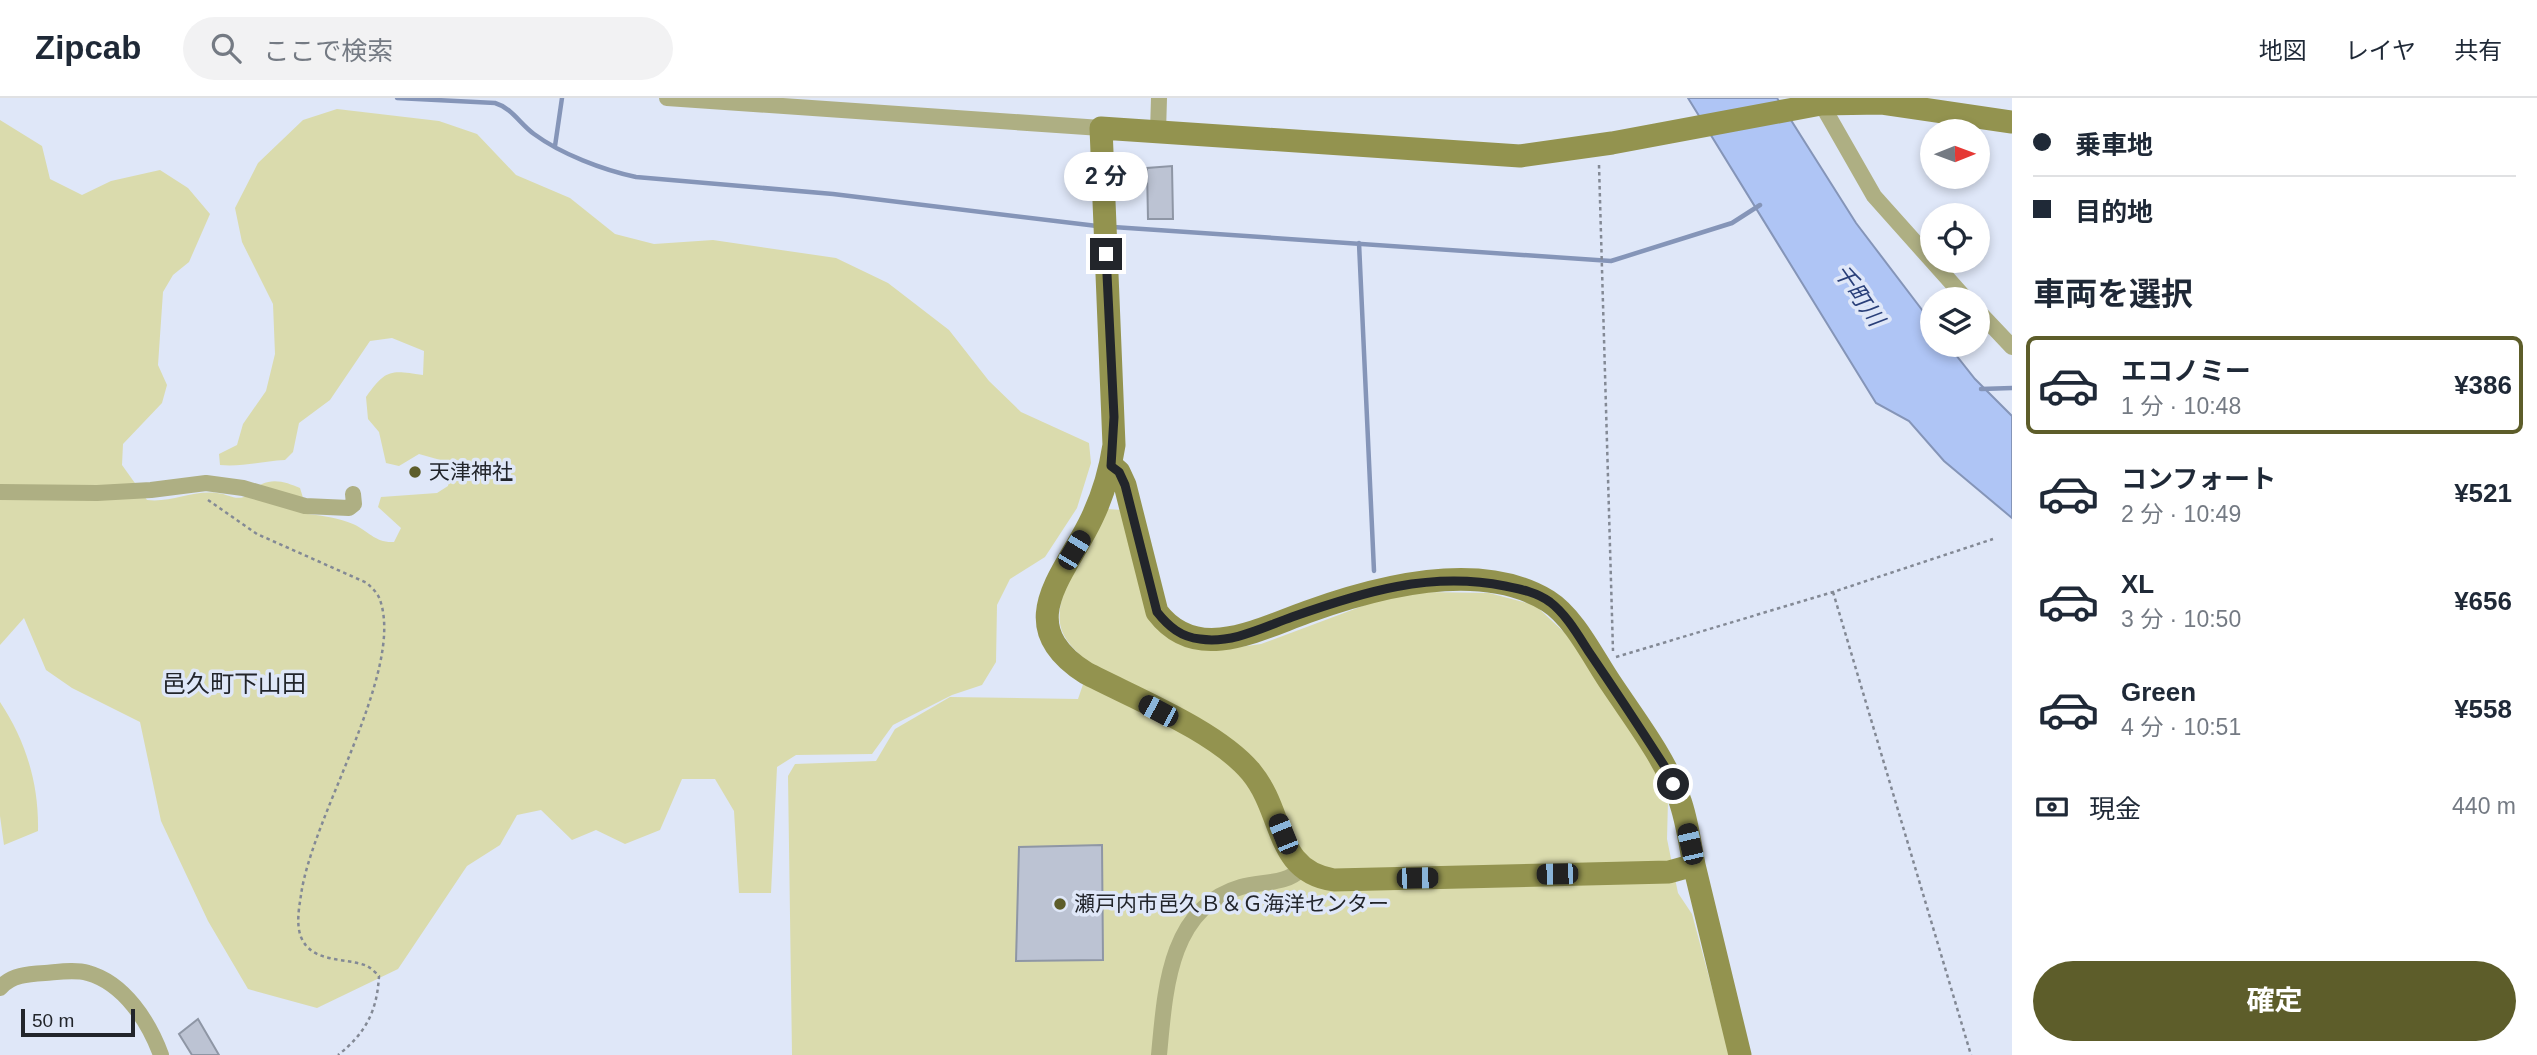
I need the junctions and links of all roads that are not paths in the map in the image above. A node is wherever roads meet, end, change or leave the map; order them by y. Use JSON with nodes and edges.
{"nodes":[{"id":1,"x":667,"y":98,"type":"edge"},
{"id":2,"x":1159,"y":98,"type":"edge"},
{"id":3,"x":1815,"y":103,"type":"edge"},
{"id":4,"x":2012,"y":122,"type":"edge"},
{"id":5,"x":1101,"y":128,"type":"junction"},
{"id":6,"x":1158,"y":132,"type":"junction"},
{"id":7,"x":1955,"y":287,"type":"edge"},
{"id":8,"x":1990,"y":324,"type":"edge"},
{"id":9,"x":2012,"y":347,"type":"edge"},
{"id":10,"x":1111,"y":466,"type":"junction"},
{"id":11,"x":0,"y":492,"type":"edge"},
{"id":12,"x":353,"y":494,"type":"dead end"},
{"id":13,"x":1695,"y":866,"type":"junction"},
{"id":14,"x":1301,"y":869,"type":"junction"},
{"id":15,"x":0,"y":988,"type":"edge"},
{"id":16,"x":161,"y":1055,"type":"edge"},
{"id":17,"x":1159,"y":1055,"type":"edge"},
{"id":18,"x":1740,"y":1055,"type":"edge"}],
"edges":[{"from":1,"to":5,"type":"street"},
{"from":2,"to":6,"type":"street"},
{"from":3,"to":4,"type":"street"},
{"from":3,"to":6,"type":"street"},
{"from":3,"to":7,"type":"street"},
{"from":5,"to":6,"type":"street"},
{"from":5,"to":10,"type":"street"},
{"from":8,"to":9,"type":"street"},
{"from":10,"to":13,"type":"street"},
{"from":10,"to":14,"type":"street"},
{"from":11,"to":12,"type":"street"},
{"from":13,"to":14,"type":"street"},
{"from":13,"to":18,"type":"street"},
{"from":14,"to":17,"type":"street"},
{"from":15,"to":16,"type":"street"}]}
